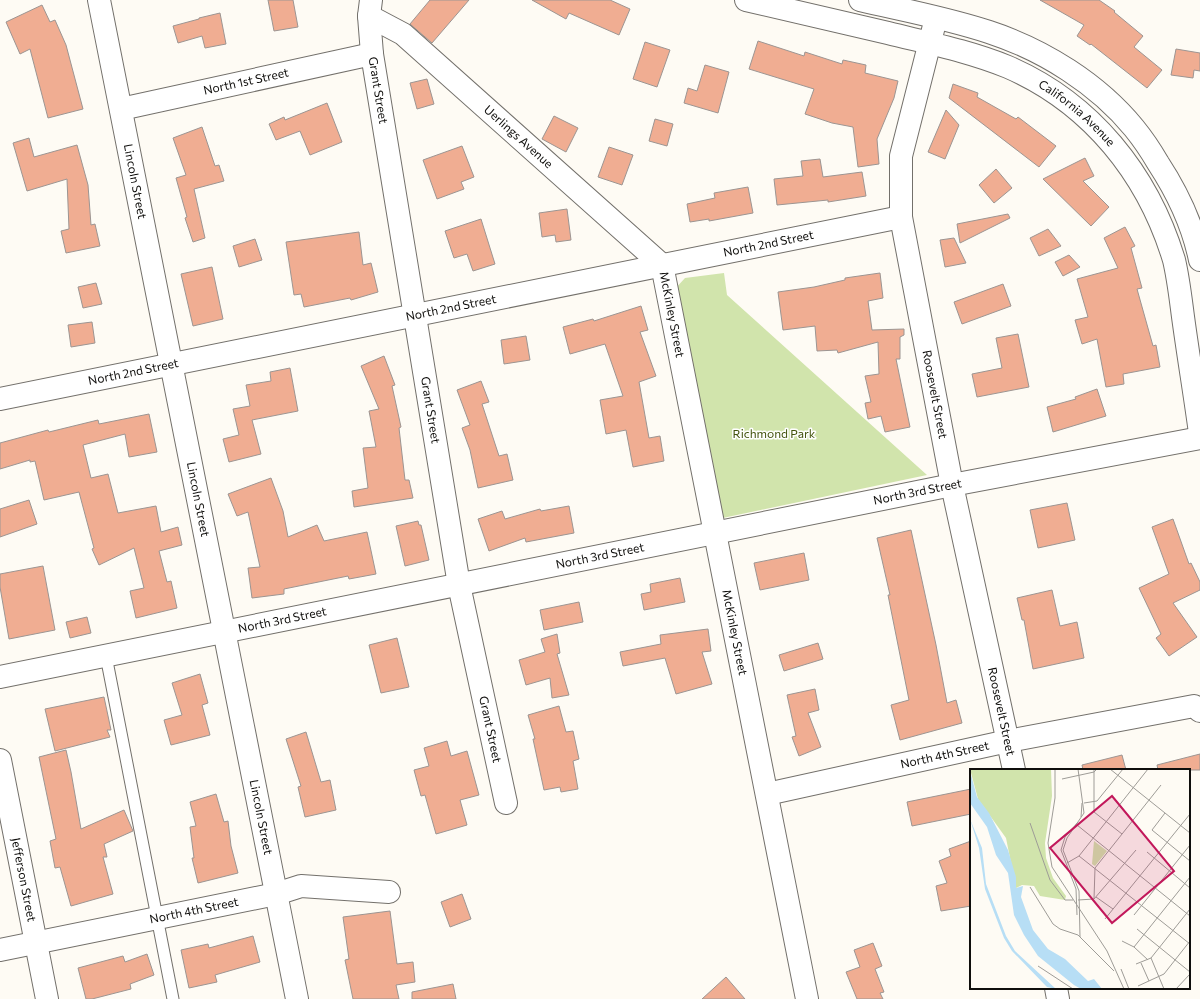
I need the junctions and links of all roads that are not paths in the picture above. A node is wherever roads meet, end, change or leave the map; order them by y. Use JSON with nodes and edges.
{"nodes":[{"id":1,"x":99,"y":0,"type":"edge"},
{"id":2,"x":746,"y":0,"type":"edge"},
{"id":3,"x":860,"y":0,"type":"edge"},
{"id":4,"x":370,"y":8,"type":"edge"},
{"id":5,"x":936,"y":18,"type":"junction"},
{"id":6,"x":930,"y":44,"type":"junction"},
{"id":7,"x":372,"y":54,"type":"junction"},
{"id":8,"x":121,"y":109,"type":"junction"},
{"id":9,"x":901,"y":217,"type":"junction"},
{"id":10,"x":1200,"y":260,"type":"edge"},
{"id":11,"x":662,"y":266,"type":"junction"},
{"id":12,"x":415,"y":315,"type":"junction"},
{"id":13,"x":171,"y":365,"type":"junction"},
{"id":14,"x":0,"y":399,"type":"edge"},
{"id":15,"x":1200,"y":433,"type":"edge"},
{"id":16,"x":1200,"y":438,"type":"edge"},
{"id":17,"x":952,"y":485,"type":"junction"},
{"id":18,"x":715,"y":533,"type":"junction"},
{"id":19,"x":459,"y":585,"type":"junction"},
{"id":20,"x":224,"y":632,"type":"junction"},
{"id":21,"x":106,"y":656,"type":"junction"},
{"id":22,"x":0,"y":677,"type":"edge"},
{"id":23,"x":1197,"y":708,"type":"edge"},
{"id":24,"x":1008,"y":742,"type":"junction"},
{"id":25,"x":0,"y":760,"type":"edge"},
{"id":26,"x":1014,"y":769,"type":"edge"},
{"id":27,"x":767,"y":794,"type":"junction"},
{"id":28,"x":506,"y":803,"type":"dead end"},
{"id":29,"x":390,"y":892,"type":"dead end"},
{"id":30,"x":276,"y":894,"type":"junction"},
{"id":31,"x":158,"y":918,"type":"junction"},
{"id":32,"x":36,"y":943,"type":"junction"},
{"id":33,"x":0,"y":950,"type":"edge"},
{"id":34,"x":1056,"y":989,"type":"edge"},
{"id":35,"x":47,"y":999,"type":"edge"},
{"id":36,"x":173,"y":999,"type":"edge"},
{"id":37,"x":297,"y":999,"type":"edge"},
{"id":38,"x":807,"y":999,"type":"edge"},
{"id":39,"x":1058,"y":999,"type":"edge"}],
"edges":[{"from":1,"to":8,"type":"street","name":"Lincoln Street"},
{"from":2,"to":6,"type":"street","name":"California Avenue"},
{"from":3,"to":5,"type":"street"},
{"from":4,"to":7,"type":"street","name":"Grant Street"},
{"from":4,"to":11,"type":"street","name":"Uerlings Avenue"},
{"from":5,"to":6,"type":"street","name":"Roosevelt Street"},
{"from":5,"to":10,"type":"street"},
{"from":6,"to":9,"type":"street","name":"Roosevelt Street"},
{"from":6,"to":15,"type":"street","name":"California Avenue"},
{"from":7,"to":8,"type":"street","name":"North 1st Street"},
{"from":7,"to":12,"type":"street","name":"Grant Street"},
{"from":8,"to":13,"type":"street","name":"Lincoln Street"},
{"from":9,"to":11,"type":"street","name":"North 2nd Street"},
{"from":9,"to":17,"type":"street","name":"Roosevelt Street"},
{"from":11,"to":12,"type":"street","name":"North 2nd Street"},
{"from":11,"to":18,"type":"street","name":"McKinley Street"},
{"from":12,"to":13,"type":"street","name":"North 2nd Street"},
{"from":12,"to":19,"type":"street","name":"Grant Street"},
{"from":13,"to":14,"type":"street","name":"North 2nd Street"},
{"from":13,"to":20,"type":"street","name":"Lincoln Street"},
{"from":16,"to":17,"type":"street","name":"North 3rd Street"},
{"from":17,"to":18,"type":"street","name":"North 3rd Street"},
{"from":17,"to":24,"type":"street","name":"Roosevelt Street"},
{"from":18,"to":19,"type":"street","name":"North 3rd Street"},
{"from":18,"to":27,"type":"street","name":"McKinley Street"},
{"from":19,"to":20,"type":"street","name":"North 3rd Street"},
{"from":19,"to":28,"type":"street","name":"Grant Street"},
{"from":20,"to":21,"type":"street","name":"North 3rd Street"},
{"from":20,"to":30,"type":"street","name":"Lincoln Street"},
{"from":21,"to":22,"type":"street","name":"North 3rd Street"},
{"from":21,"to":31,"type":"lane"},
{"from":23,"to":24,"type":"street","name":"North 4th Street"},
{"from":24,"to":26,"type":"street","name":"Roosevelt Street"},
{"from":24,"to":27,"type":"street","name":"North 4th Street"},
{"from":25,"to":32,"type":"street","name":"Jefferson Street"},
{"from":27,"to":38,"type":"street","name":"McKinley Street"},
{"from":29,"to":30,"type":"street","name":"North 4th Street"},
{"from":30,"to":31,"type":"street","name":"North 4th Street"},
{"from":30,"to":37,"type":"street","name":"Lincoln Street"},
{"from":31,"to":32,"type":"street","name":"North 4th Street"},
{"from":31,"to":36,"type":"lane"},
{"from":32,"to":33,"type":"street","name":"North 4th Street"},
{"from":32,"to":35,"type":"street","name":"Jefferson Street"},
{"from":34,"to":39,"type":"street"}]}
